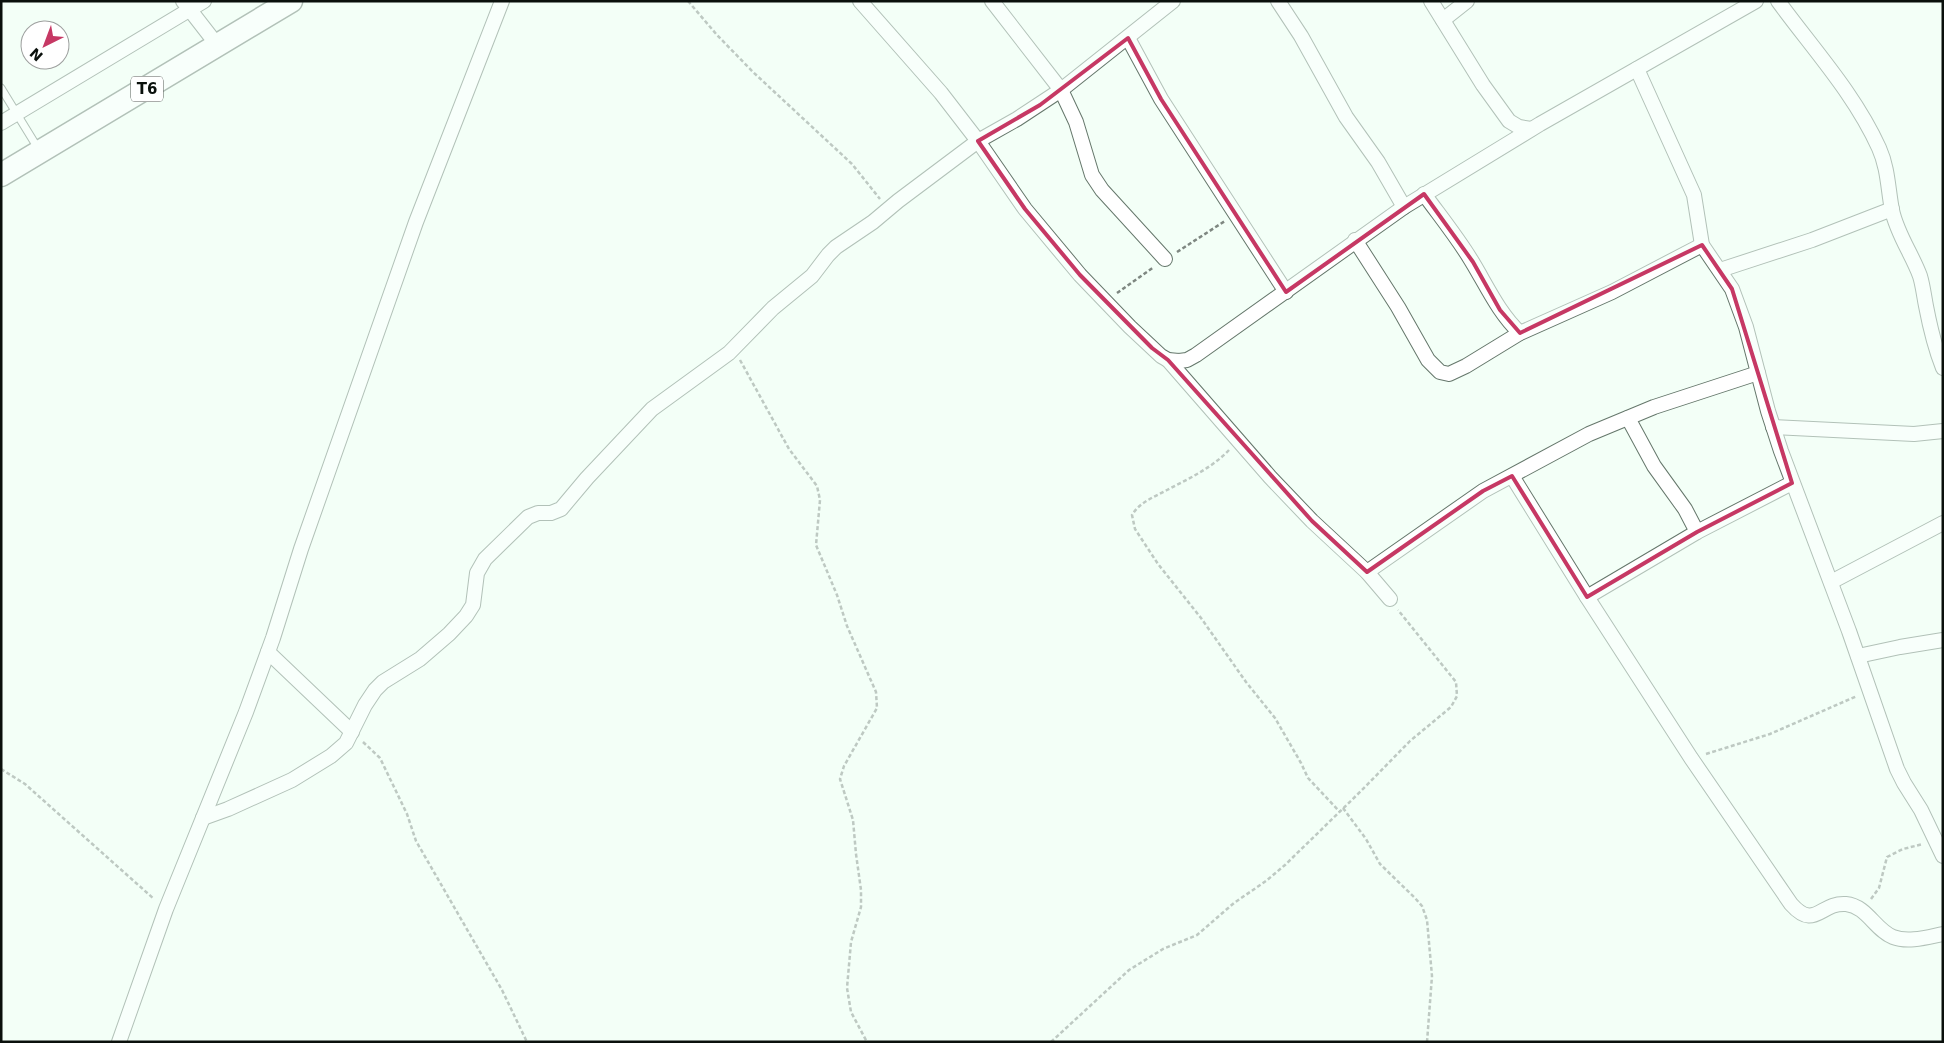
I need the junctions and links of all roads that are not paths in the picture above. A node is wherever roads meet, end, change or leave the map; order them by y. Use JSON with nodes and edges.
{"nodes":[{"id":1,"x":204,"y":1,"type":"edge"},
{"id":2,"x":291,"y":1,"type":"edge"},
{"id":3,"x":502,"y":1,"type":"edge"},
{"id":4,"x":860,"y":1,"type":"edge"},
{"id":5,"x":992,"y":1,"type":"edge"},
{"id":6,"x":1173,"y":1,"type":"edge"},
{"id":7,"x":1278,"y":1,"type":"edge"},
{"id":8,"x":1431,"y":1,"type":"edge"},
{"id":9,"x":1467,"y":1,"type":"edge"},
{"id":10,"x":1756,"y":1,"type":"edge"},
{"id":11,"x":1778,"y":1,"type":"edge"},
{"id":12,"x":186,"y":6,"type":"edge"},
{"id":13,"x":1443,"y":20,"type":"junction"},
{"id":14,"x":1128,"y":38,"type":"junction"},
{"id":15,"x":218,"y":46,"type":"junction"},
{"id":16,"x":1637,"y":69,"type":"junction"},
{"id":17,"x":1,"y":88,"type":"edge"},
{"id":18,"x":1061,"y":90,"type":"junction"},
{"id":19,"x":17,"y":114,"type":"junction"},
{"id":20,"x":1,"y":123,"type":"edge"},
{"id":21,"x":1531,"y":129,"type":"junction"},
{"id":22,"x":978,"y":141,"type":"junction"},
{"id":23,"x":40,"y":152,"type":"junction"},
{"id":24,"x":1,"y":174,"type":"edge"},
{"id":25,"x":1424,"y":194,"type":"junction"},
{"id":26,"x":1404,"y":206,"type":"junction"},
{"id":27,"x":1892,"y":209,"type":"junction"},
{"id":28,"x":1355,"y":240,"type":"junction"},
{"id":29,"x":1702,"y":245,"type":"junction"},
{"id":30,"x":1165,"y":259,"type":"dead end"},
{"id":31,"x":1720,"y":270,"type":"junction"},
{"id":32,"x":1286,"y":292,"type":"junction"},
{"id":33,"x":1520,"y":333,"type":"junction"},
{"id":34,"x":1168,"y":360,"type":"junction"},
{"id":35,"x":1943,"y":368,"type":"edge"},
{"id":36,"x":1758,"y":373,"type":"junction"},
{"id":37,"x":1628,"y":418,"type":"junction"},
{"id":38,"x":1773,"y":427,"type":"junction"},
{"id":39,"x":1943,"y":431,"type":"edge"},
{"id":40,"x":1512,"y":476,"type":"junction"},
{"id":41,"x":1792,"y":483,"type":"junction"},
{"id":42,"x":1943,"y":524,"type":"edge"},
{"id":43,"x":1696,"y":532,"type":"junction"},
{"id":44,"x":1367,"y":572,"type":"junction"},
{"id":45,"x":1831,"y":582,"type":"junction"},
{"id":46,"x":1587,"y":597,"type":"junction"},
{"id":47,"x":1390,"y":599,"type":"road end"},
{"id":48,"x":1943,"y":640,"type":"edge"},
{"id":49,"x":268,"y":652,"type":"junction"},
{"id":50,"x":1858,"y":656,"type":"junction"},
{"id":51,"x":352,"y":732,"type":"junction"},
{"id":52,"x":203,"y":818,"type":"junction"},
{"id":53,"x":1943,"y":856,"type":"edge"},
{"id":54,"x":1943,"y":934,"type":"edge"},
{"id":55,"x":119,"y":1042,"type":"edge"}],
"edges":[{"from":1,"to":12,"type":"street"},
{"from":2,"to":15,"type":"highway","number":"T6"},
{"from":3,"to":49,"type":"street"},
{"from":4,"to":22,"type":"street"},
{"from":5,"to":18,"type":"street"},
{"from":6,"to":14,"type":"street"},
{"from":7,"to":26,"type":"street"},
{"from":8,"to":13,"type":"street"},
{"from":9,"to":13,"type":"street"},
{"from":10,"to":16,"type":"street"},
{"from":11,"to":27,"type":"street"},
{"from":12,"to":15,"type":"street"},
{"from":12,"to":19,"type":"street"},
{"from":13,"to":21,"type":"street"},
{"from":14,"to":18,"type":"street"},
{"from":14,"to":32,"type":"street"},
{"from":15,"to":23,"type":"highway","number":"T6"},
{"from":16,"to":21,"type":"street"},
{"from":16,"to":29,"type":"street"},
{"from":17,"to":19,"type":"lane"},
{"from":18,"to":22,"type":"street"},
{"from":18,"to":30,"type":"street"},
{"from":19,"to":20,"type":"street"},
{"from":19,"to":23,"type":"lane"},
{"from":21,"to":25,"type":"street"},
{"from":22,"to":34,"type":"street"},
{"from":22,"to":51,"type":"street"},
{"from":23,"to":24,"type":"highway","number":"T6"},
{"from":25,"to":26,"type":"street"},
{"from":25,"to":33,"type":"street"},
{"from":26,"to":28,"type":"street"},
{"from":27,"to":31,"type":"street"},
{"from":27,"to":35,"type":"street"},
{"from":28,"to":32,"type":"street"},
{"from":28,"to":33,"type":"street"},
{"from":29,"to":31,"type":"street"},
{"from":29,"to":33,"type":"street"},
{"from":31,"to":36,"type":"street"},
{"from":32,"to":34,"type":"street"},
{"from":34,"to":44,"type":"street"},
{"from":36,"to":37,"type":"street"},
{"from":36,"to":38,"type":"street"},
{"from":37,"to":40,"type":"street"},
{"from":37,"to":43,"type":"street"},
{"from":38,"to":39,"type":"street"},
{"from":38,"to":41,"type":"street"},
{"from":40,"to":44,"type":"street"},
{"from":40,"to":46,"type":"street"},
{"from":41,"to":43,"type":"street"},
{"from":41,"to":45,"type":"street"},
{"from":42,"to":45,"type":"street"},
{"from":43,"to":46,"type":"street"},
{"from":44,"to":47,"type":"street"},
{"from":45,"to":50,"type":"street"},
{"from":46,"to":54,"type":"street"},
{"from":48,"to":50,"type":"street"},
{"from":49,"to":51,"type":"street"},
{"from":49,"to":52,"type":"street"},
{"from":50,"to":53,"type":"street"},
{"from":51,"to":52,"type":"street"},
{"from":52,"to":55,"type":"street"}]}
